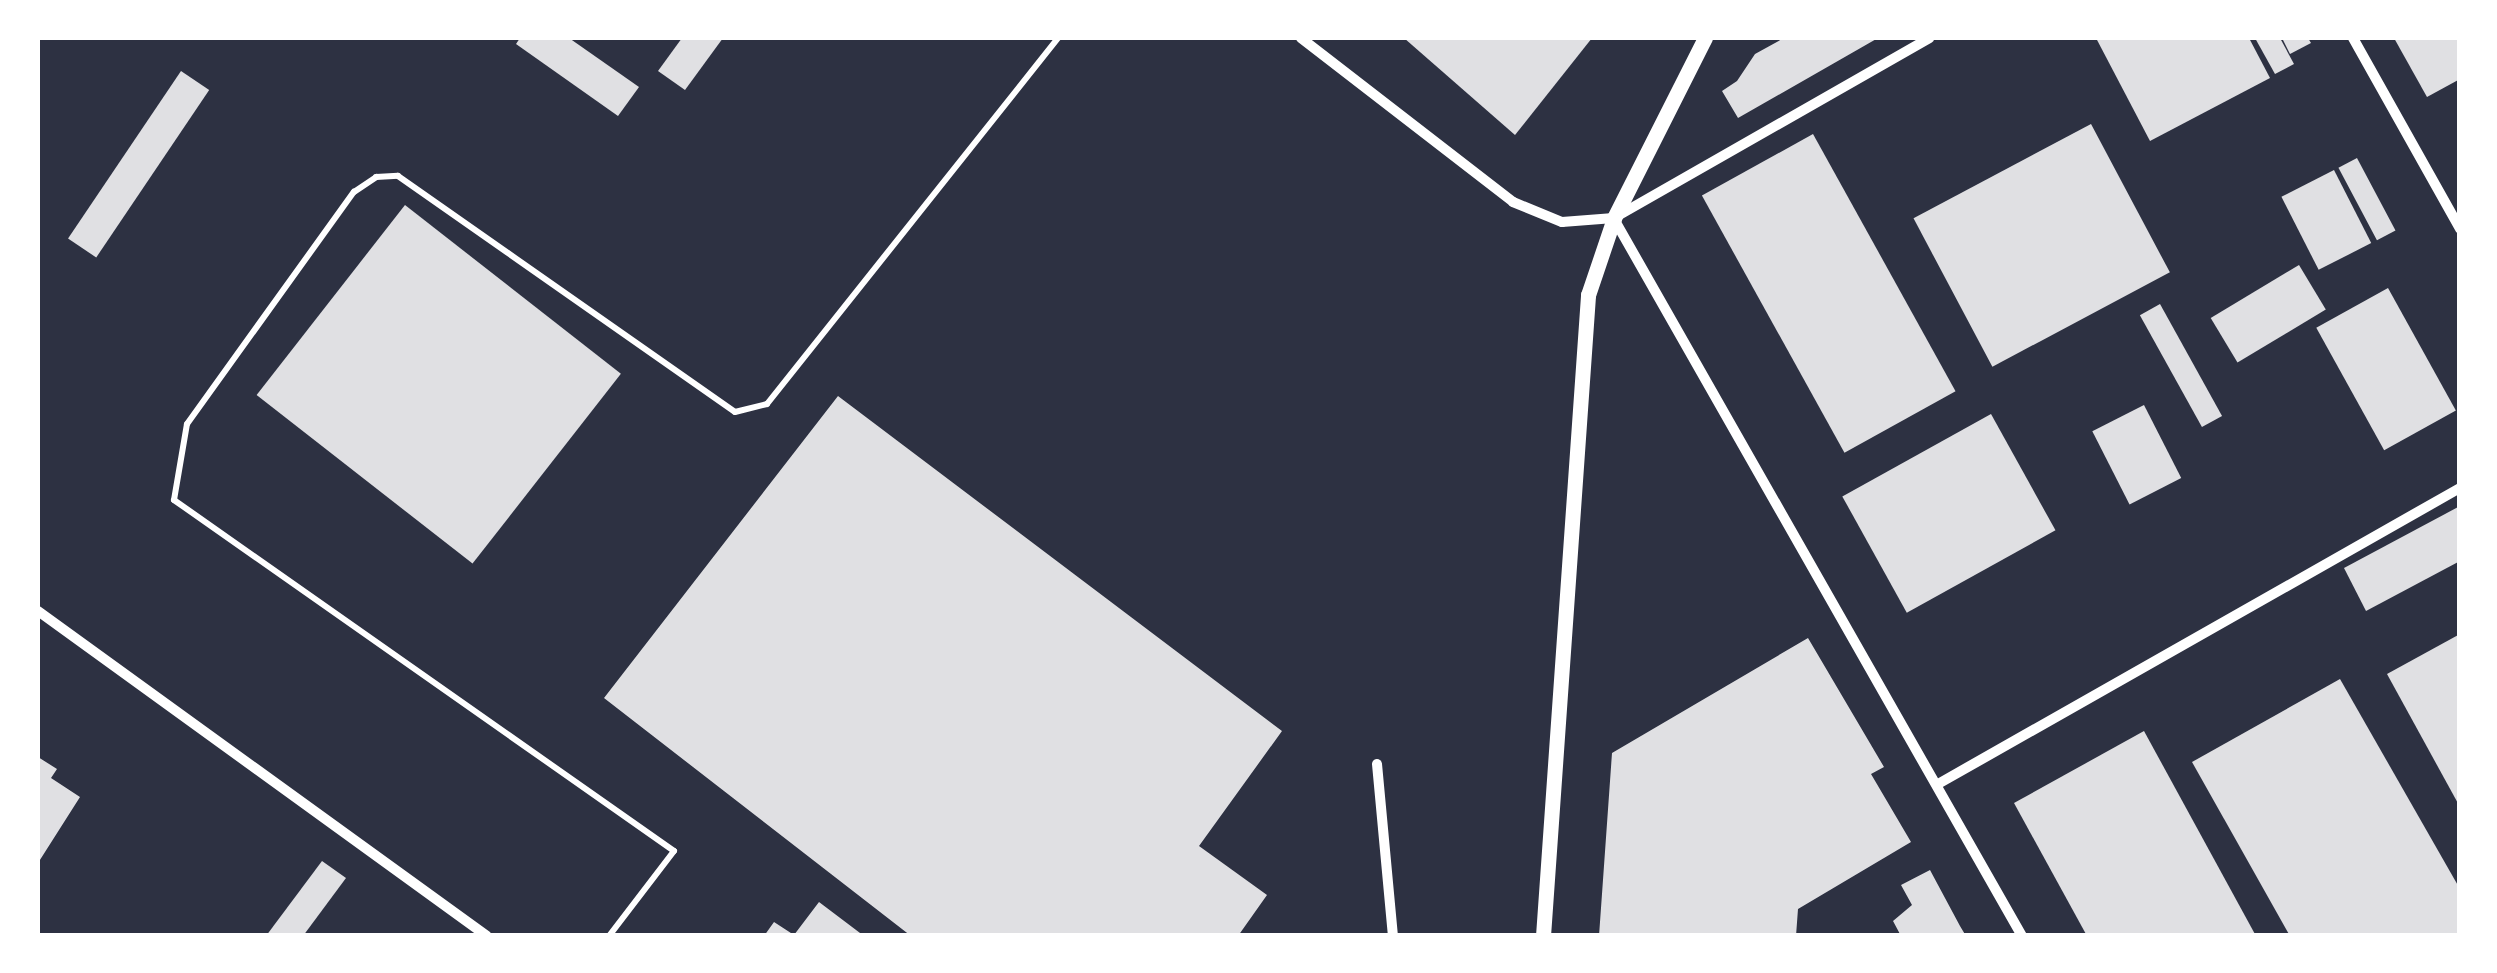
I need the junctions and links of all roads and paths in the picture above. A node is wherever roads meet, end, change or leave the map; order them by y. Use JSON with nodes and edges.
{"nodes":[{"id":1,"x":1058,"y":38,"type":"edge"},
{"id":2,"x":1300,"y":38,"type":"edge"},
{"id":3,"x":1705,"y":38,"type":"edge"},
{"id":4,"x":1929,"y":38,"type":"edge"},
{"id":5,"x":2353,"y":38,"type":"edge"},
{"id":6,"x":1614,"y":218,"type":"junction"},
{"id":7,"x":2460,"y":229,"type":"edge"},
{"id":8,"x":2460,"y":488,"type":"edge"},
{"id":9,"x":38,"y":611,"type":"edge"},
{"id":10,"x":1376,"y":764,"type":"dead end"},
{"id":11,"x":1938,"y":784,"type":"junction"},
{"id":12,"x":487,"y":936,"type":"edge"},
{"id":13,"x":609,"y":936,"type":"edge"},
{"id":14,"x":1393,"y":936,"type":"edge"},
{"id":15,"x":1544,"y":936,"type":"edge"},
{"id":16,"x":2022,"y":936,"type":"edge"}],
"edges":[{"from":1,"to":13,"type":"lane"},
{"from":2,"to":6,"type":"street"},
{"from":3,"to":6,"type":"street"},
{"from":4,"to":6,"type":"street"},
{"from":5,"to":7,"type":"street"},
{"from":6,"to":11,"type":"street"},
{"from":6,"to":15,"type":"street"},
{"from":8,"to":11,"type":"street"},
{"from":9,"to":12,"type":"street"},
{"from":10,"to":14,"type":"street"},
{"from":11,"to":16,"type":"street"}]}
